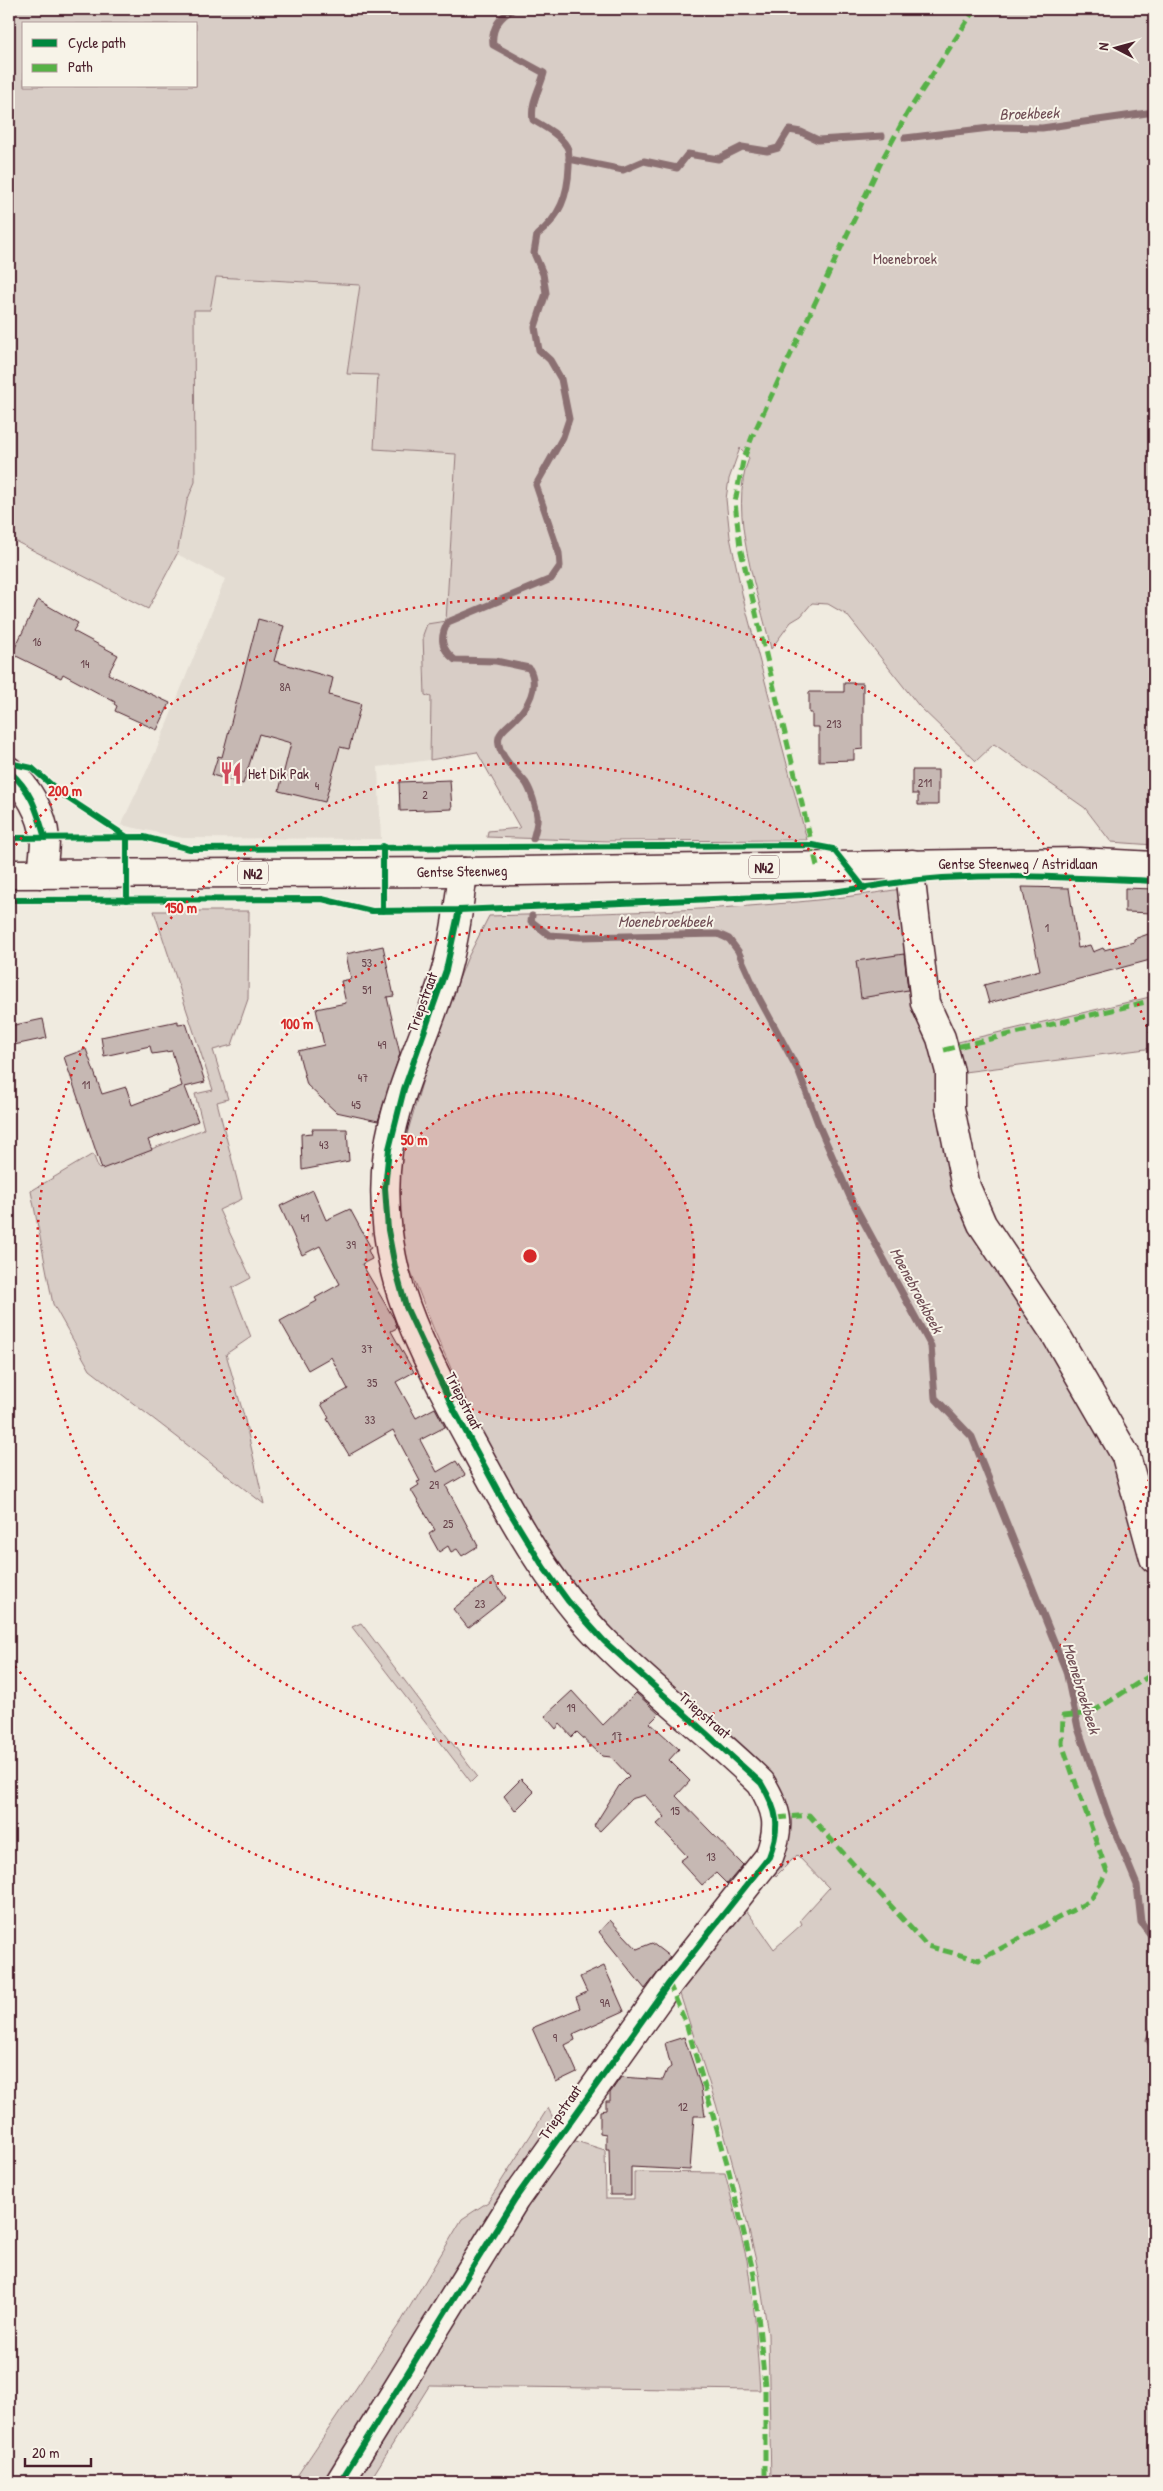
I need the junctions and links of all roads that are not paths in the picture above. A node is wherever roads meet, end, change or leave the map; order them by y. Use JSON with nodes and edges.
{"nodes":[{"id":1,"x":9,"y":771,"type":"edge"},
{"id":2,"x":912,"y":864,"type":"junction"},
{"id":3,"x":882,"y":865,"type":"joint"},
{"id":4,"x":1154,"y":866,"type":"edge"},
{"id":5,"x":463,"y":872,"type":"junction"},
{"id":6,"x":9,"y":874,"type":"edge"},
{"id":7,"x":42,"y":874,"type":"junction"},
{"id":8,"x":1154,"y":1558,"type":"edge"},
{"id":9,"x":340,"y":2482,"type":"edge"}],
"edges":[{"from":1,"to":7,"type":"street"},
{"from":2,"to":3,"type":"street","name":"Gentse Steenweg / Astridlaan","number":"N42"},
{"from":2,"to":4,"type":"street","name":"Gentse Steenweg / Astridlaan","number":"N42"},
{"from":2,"to":8,"type":"street"},
{"from":3,"to":5,"type":"street","name":"Gentse Steenweg","number":"N42"},
{"from":5,"to":7,"type":"street","name":"Gentse Steenweg","number":"N42"},
{"from":5,"to":9,"type":"street","name":"Triepstraat"},
{"from":6,"to":7,"type":"street","name":"Gentse Steenweg","number":"N42"}]}
